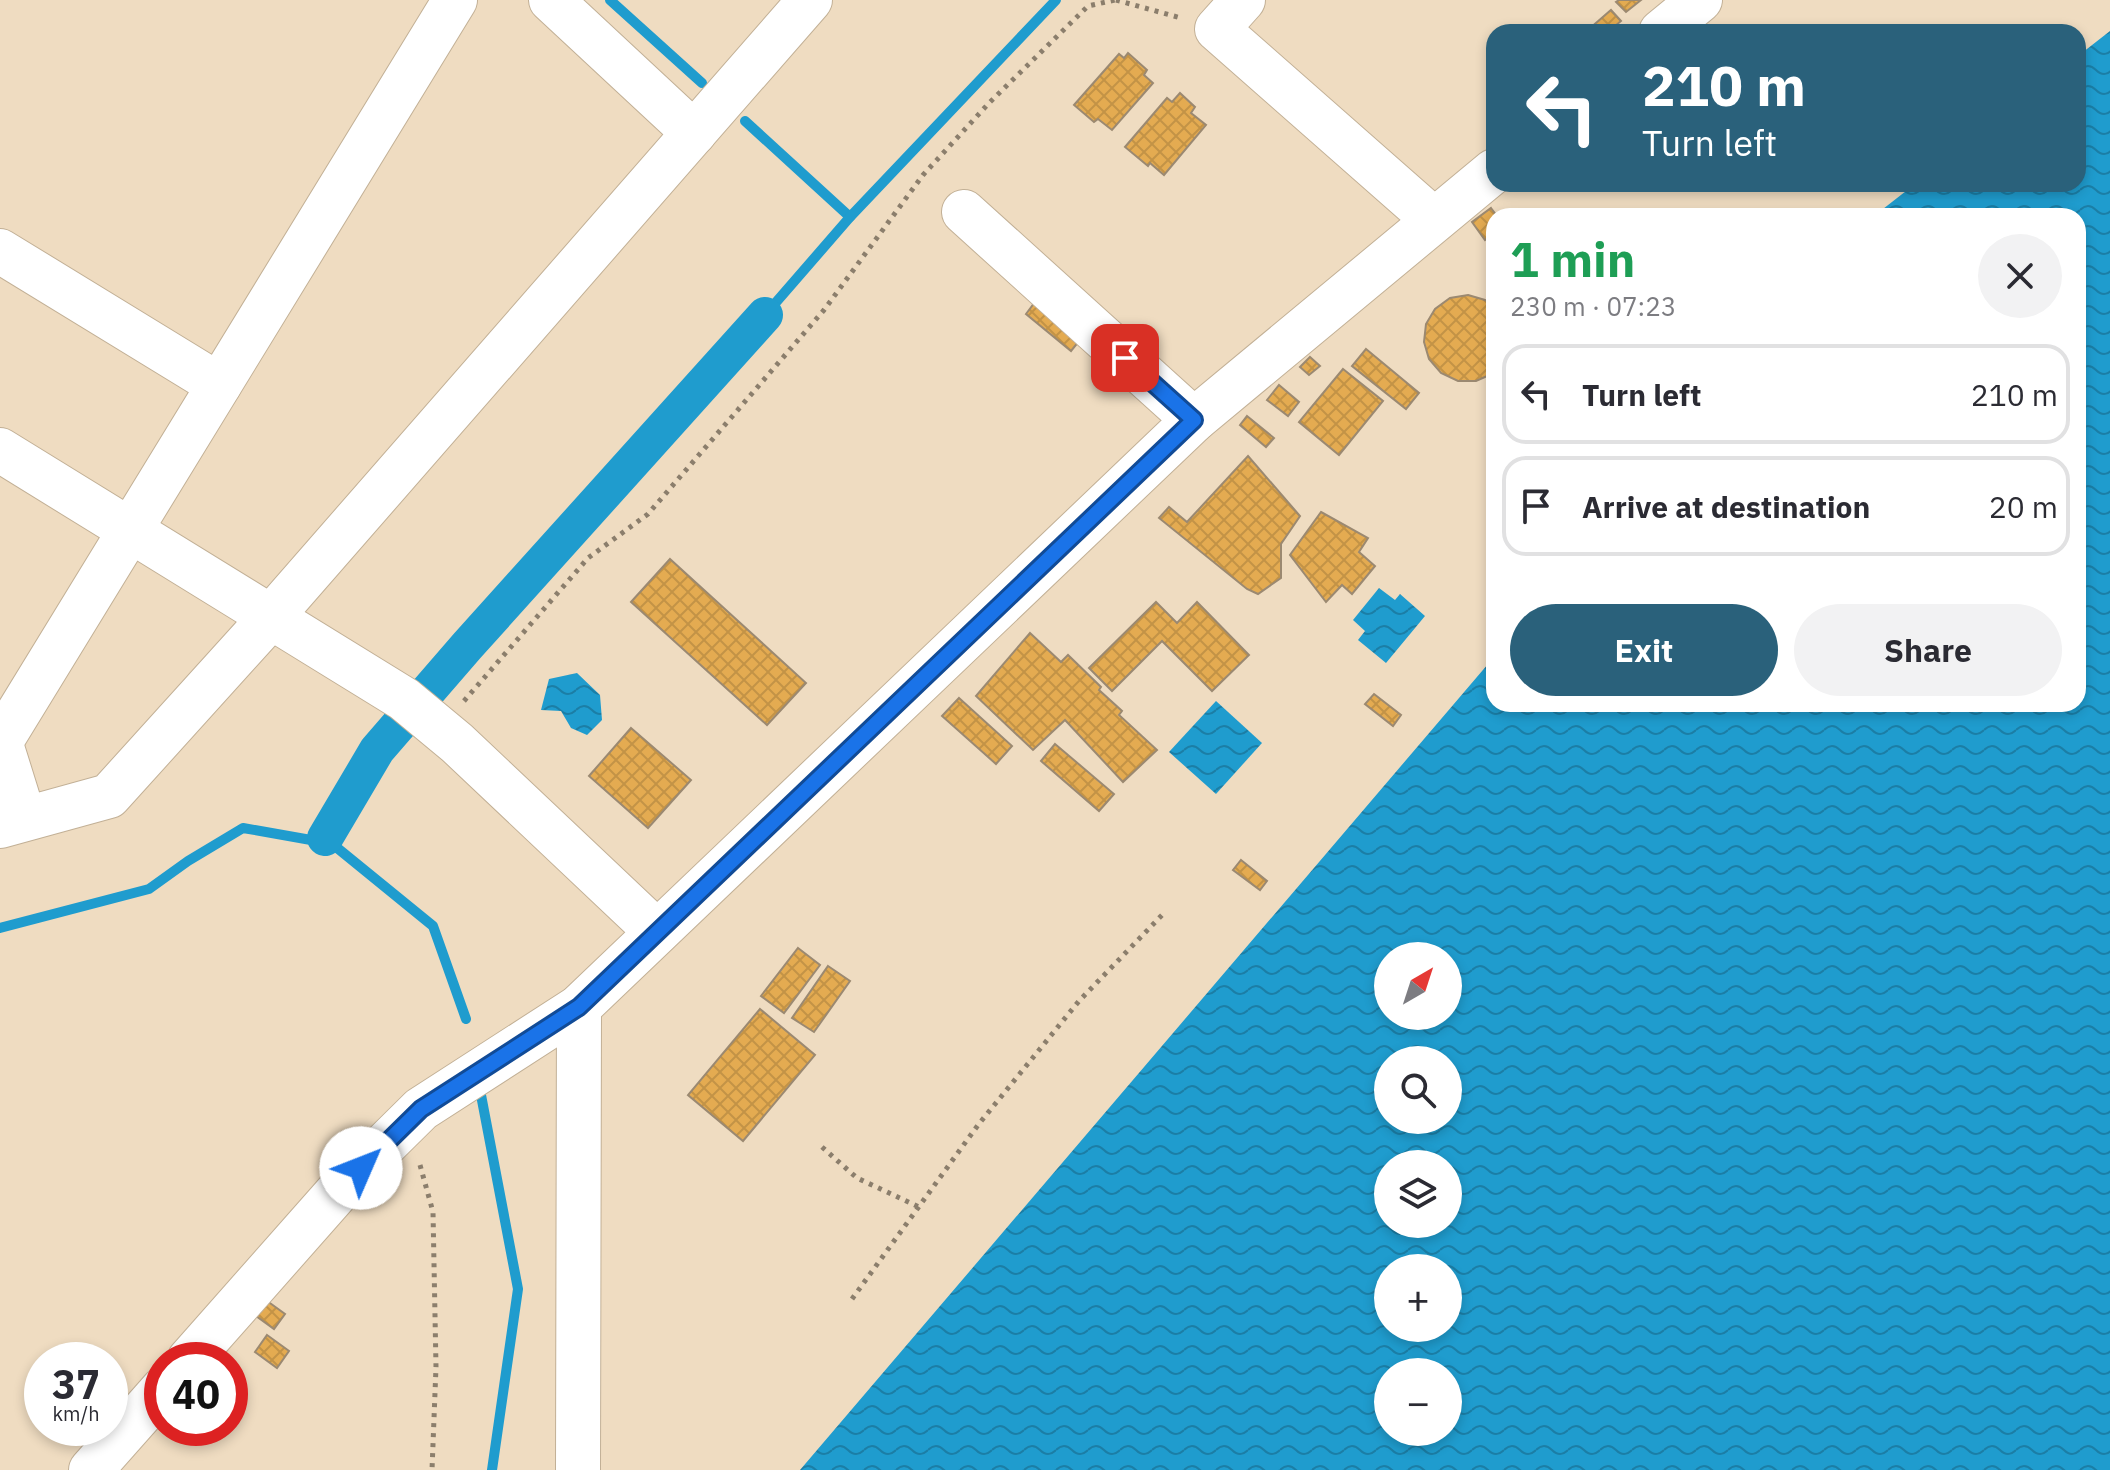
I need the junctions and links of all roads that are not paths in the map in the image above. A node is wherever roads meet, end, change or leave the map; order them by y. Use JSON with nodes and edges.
{"nodes":[{"id":1,"x":455,"y":0,"type":"edge"},
{"id":2,"x":551,"y":0,"type":"edge"},
{"id":3,"x":810,"y":0,"type":"edge"},
{"id":4,"x":1700,"y":0,"type":"edge"},
{"id":5,"x":1230,"y":14,"type":"edge"},
{"id":6,"x":1671,"y":24,"type":"edge"},
{"id":7,"x":694,"y":133,"type":"junction"},
{"id":8,"x":1486,"y":178,"type":"edge"},
{"id":9,"x":964,"y":212,"type":"dead end"},
{"id":10,"x":1434,"y":220,"type":"junction"},
{"id":11,"x":0,"y":251,"type":"edge"},
{"id":12,"x":219,"y":385,"type":"junction"},
{"id":13,"x":1194,"y":420,"type":"junction"},
{"id":14,"x":0,"y":450,"type":"edge"},
{"id":15,"x":130,"y":531,"type":"junction"},
{"id":16,"x":271,"y":617,"type":"junction"},
{"id":17,"x":1,"y":741,"type":"edge"},
{"id":18,"x":12,"y":822,"type":"edge"},
{"id":19,"x":657,"y":932,"type":"junction"},
{"id":20,"x":579,"y":1007,"type":"junction"},
{"id":21,"x":205,"y":1342,"type":"edge"},
{"id":22,"x":144,"y":1410,"type":"edge"},
{"id":23,"x":91,"y":1470,"type":"edge"},
{"id":24,"x":578,"y":1470,"type":"edge"}],
"edges":[{"from":1,"to":12,"type":"street"},
{"from":2,"to":7,"type":"street"},
{"from":3,"to":7,"type":"street"},
{"from":4,"to":6,"type":"street"},
{"from":5,"to":10,"type":"street"},
{"from":7,"to":16,"type":"street"},
{"from":8,"to":10,"type":"street"},
{"from":9,"to":13,"type":"street"},
{"from":10,"to":13,"type":"street"},
{"from":11,"to":12,"type":"street"},
{"from":12,"to":15,"type":"street"},
{"from":13,"to":19,"type":"street"},
{"from":14,"to":15,"type":"street"},
{"from":15,"to":16,"type":"street"},
{"from":15,"to":17,"type":"street"},
{"from":16,"to":18,"type":"street"},
{"from":16,"to":19,"type":"street"},
{"from":17,"to":18,"type":"street"},
{"from":19,"to":20,"type":"street"},
{"from":20,"to":21,"type":"street"},
{"from":20,"to":24,"type":"street"},
{"from":22,"to":23,"type":"street"}]}
